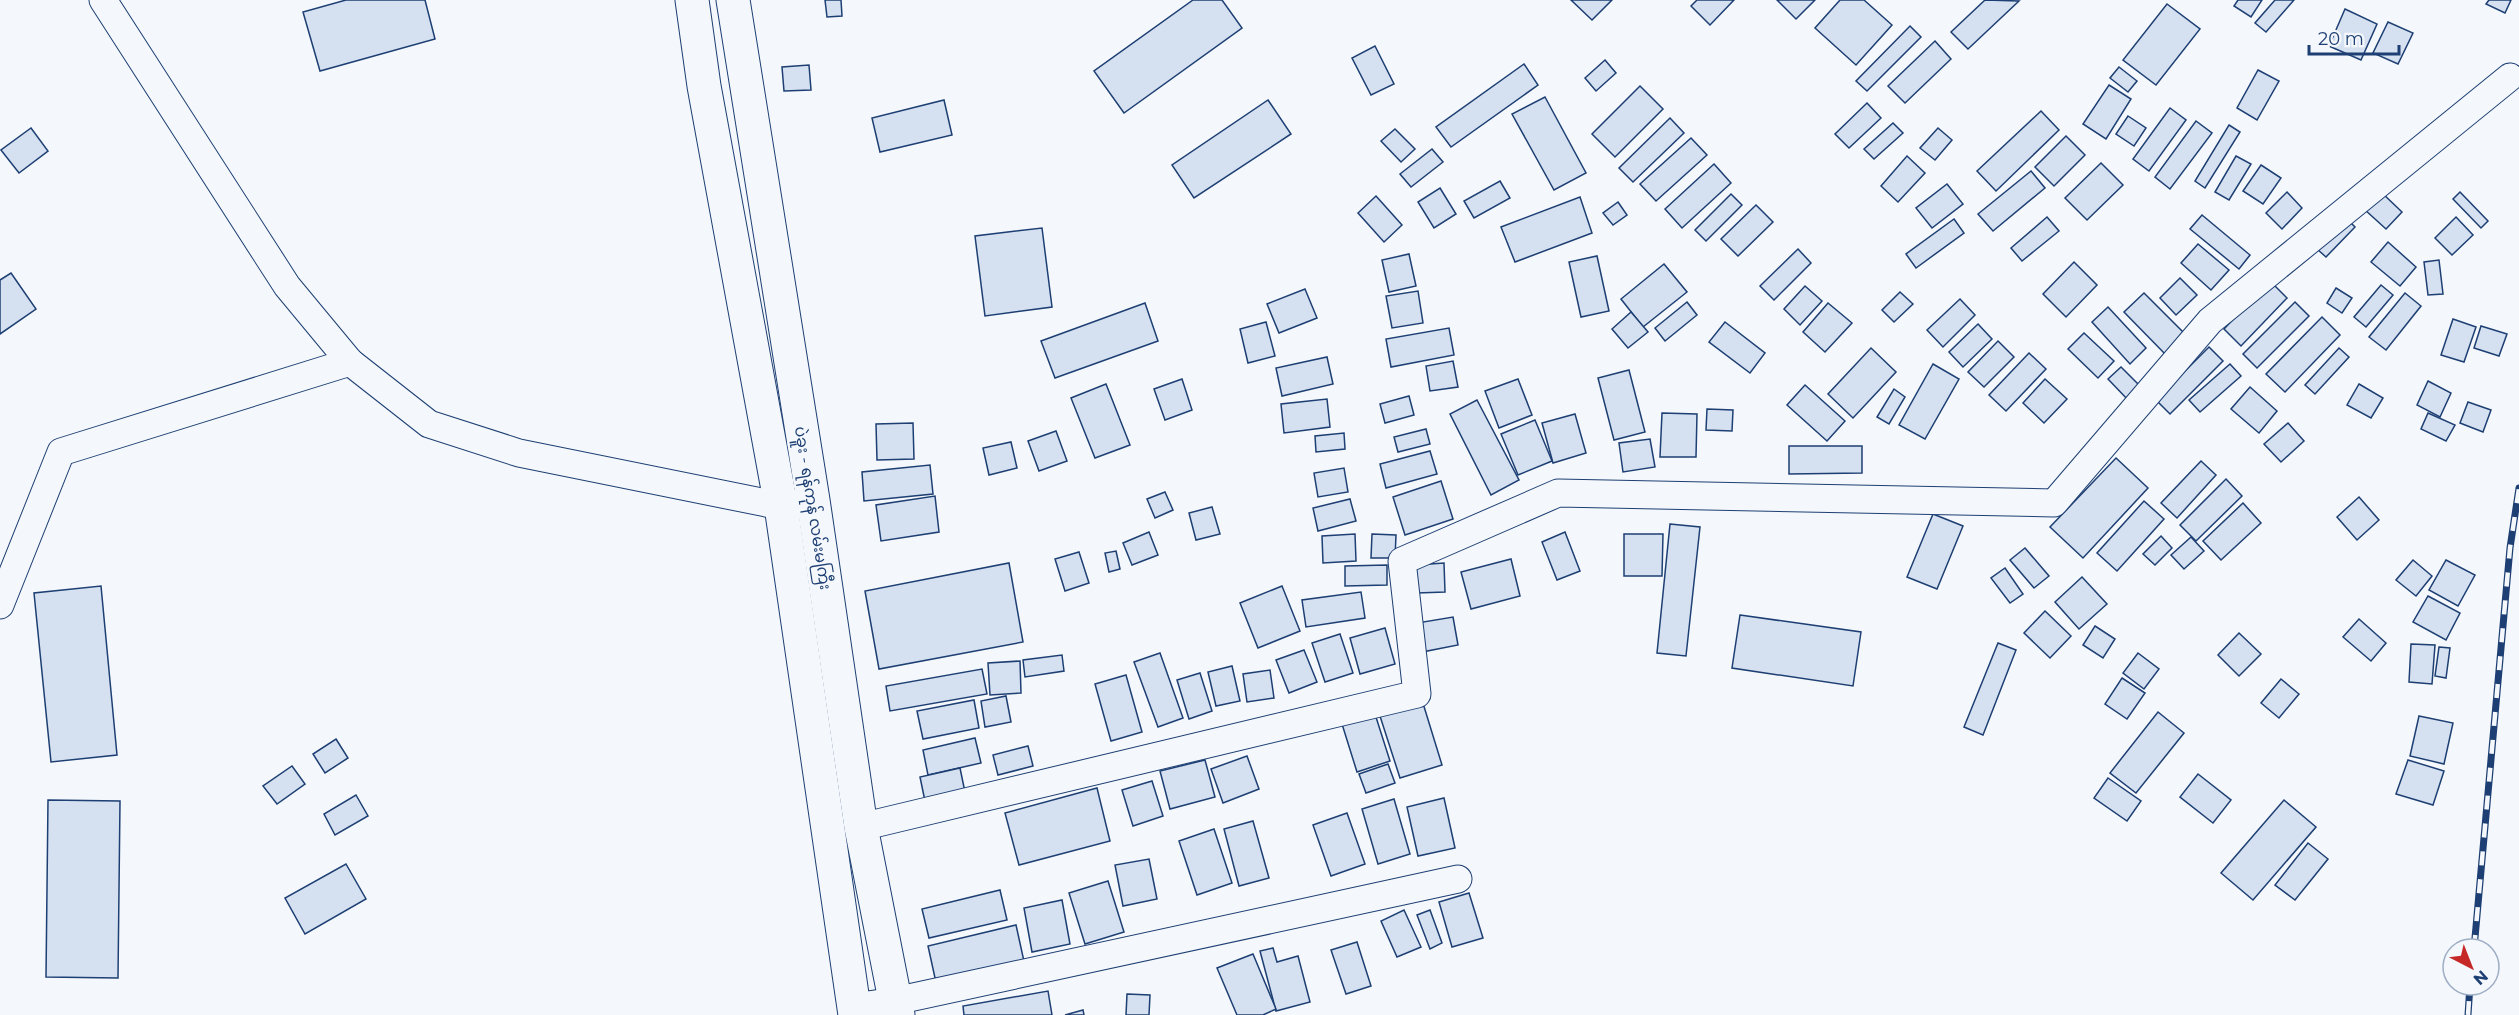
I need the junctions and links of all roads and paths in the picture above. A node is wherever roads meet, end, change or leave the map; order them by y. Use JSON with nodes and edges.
{"nodes":[{"id":1,"x":104,"y":0,"type":"edge"},
{"id":2,"x":692,"y":0,"type":"edge"},
{"id":3,"x":733,"y":0,"type":"edge"},
{"id":4,"x":2510,"y":78,"type":"dead end"},
{"id":5,"x":350,"y":362,"type":"junction"},
{"id":6,"x":813,"y":500,"type":"junction"},
{"id":7,"x":781,"y":506,"type":"junction"},
{"id":8,"x":0,"y":606,"type":"edge"},
{"id":9,"x":861,"y":827,"type":"junction"},
{"id":10,"x":1458,"y":879,"type":"dead end"},
{"id":11,"x":896,"y":1008,"type":"edge"},
{"id":12,"x":854,"y":1011,"type":"edge"}],
"edges":[{"from":1,"to":5,"type":"street"},
{"from":2,"to":7,"type":"highway","name":"ပဲခူး - ရန်ကုန် လမ်းမကြီး"},
{"from":3,"to":6,"type":"highway","name":"ပဲခူး - ရန်ကုန် လမ်းမကြီး"},
{"from":4,"to":9,"type":"street"},
{"from":5,"to":7,"type":"street"},
{"from":5,"to":8,"type":"street"},
{"from":6,"to":7,"type":"street"},
{"from":6,"to":9,"type":"highway","name":"ပဲခူး - ရန်ကုန် လမ်းမကြီး"},
{"from":7,"to":12,"type":"highway","name":"ပဲခူး - ရန်ကုန် လမ်းမကြီး"},
{"from":9,"to":11,"type":"highway","name":"ပဲခူး - ရန်ကုန် လမ်းမကြီး"},
{"from":10,"to":11,"type":"street"},
{"from":11,"to":12,"type":"street"}]}
